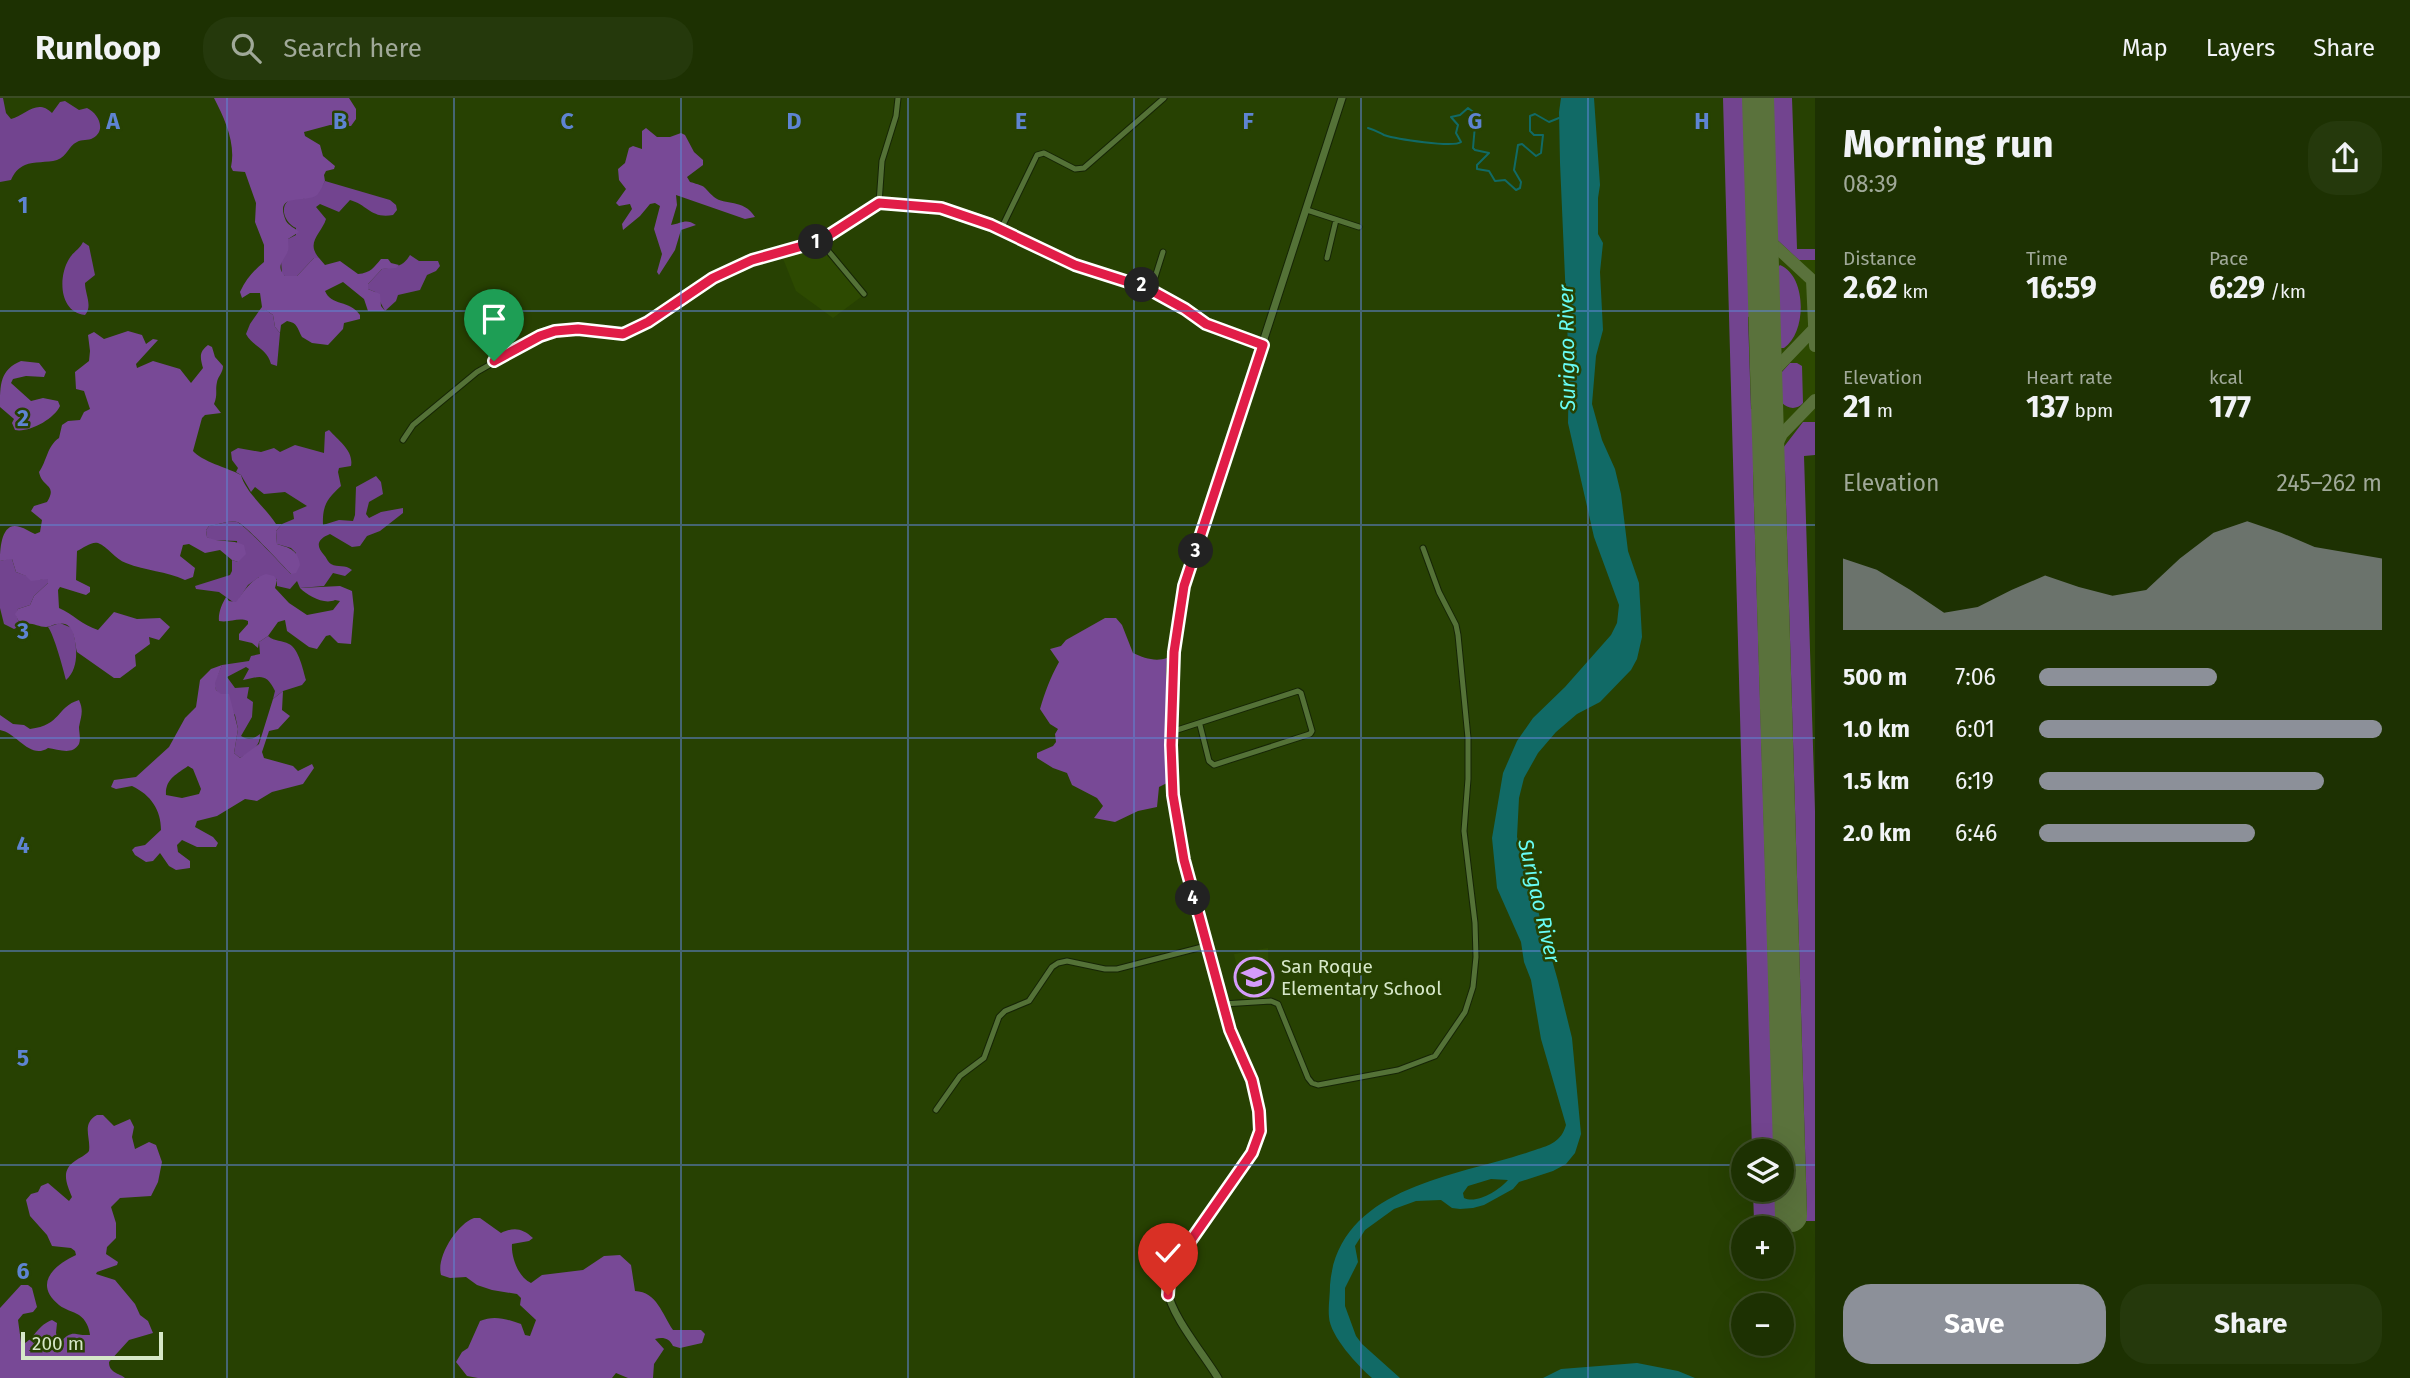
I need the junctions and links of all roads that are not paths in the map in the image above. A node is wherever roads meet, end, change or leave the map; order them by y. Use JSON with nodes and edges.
{"nodes":[{"id":1,"x":898,"y":98,"type":"edge"},
{"id":2,"x":1164,"y":98,"type":"edge"},
{"id":3,"x":1342,"y":98,"type":"edge"},
{"id":4,"x":879,"y":203,"type":"junction"},
{"id":5,"x":1307,"y":210,"type":"junction"},
{"id":6,"x":1336,"y":219,"type":"junction"},
{"id":7,"x":1359,"y":227,"type":"dead end"},
{"id":8,"x":1002,"y":229,"type":"junction"},
{"id":9,"x":820,"y":241,"type":"junction"},
{"id":10,"x":1163,"y":252,"type":"dead end"},
{"id":11,"x":1327,"y":258,"type":"dead end"},
{"id":12,"x":1151,"y":290,"type":"junction"},
{"id":13,"x":864,"y":294,"type":"dead end"},
{"id":14,"x":1263,"y":345,"type":"junction"},
{"id":15,"x":403,"y":440,"type":"dead end"},
{"id":16,"x":1423,"y":548,"type":"dead end"},
{"id":17,"x":1200,"y":725,"type":"junction"},
{"id":18,"x":1171,"y":732,"type":"junction"},
{"id":19,"x":1206,"y":946,"type":"junction"},
{"id":20,"x":1223,"y":1004,"type":"junction"},
{"id":21,"x":936,"y":1110,"type":"dead end"},
{"id":22,"x":1218,"y":1378,"type":"edge"}],
"edges":[{"from":1,"to":4,"type":"street"},
{"from":2,"to":8,"type":"street"},
{"from":3,"to":5,"type":"street"},
{"from":4,"to":8,"type":"street"},
{"from":4,"to":9,"type":"street"},
{"from":5,"to":6,"type":"street"},
{"from":5,"to":14,"type":"street"},
{"from":6,"to":7,"type":"street"},
{"from":6,"to":11,"type":"street"},
{"from":8,"to":12,"type":"street"},
{"from":9,"to":13,"type":"street"},
{"from":9,"to":15,"type":"street"},
{"from":10,"to":12,"type":"street"},
{"from":12,"to":14,"type":"street"},
{"from":14,"to":18,"type":"street"},
{"from":16,"to":20,"type":"street"},
{"from":17,"to":17,"type":"street"},
{"from":17,"to":18,"type":"street"},
{"from":18,"to":19,"type":"street"},
{"from":19,"to":20,"type":"street"},
{"from":19,"to":21,"type":"street"},
{"from":20,"to":22,"type":"street"}]}
